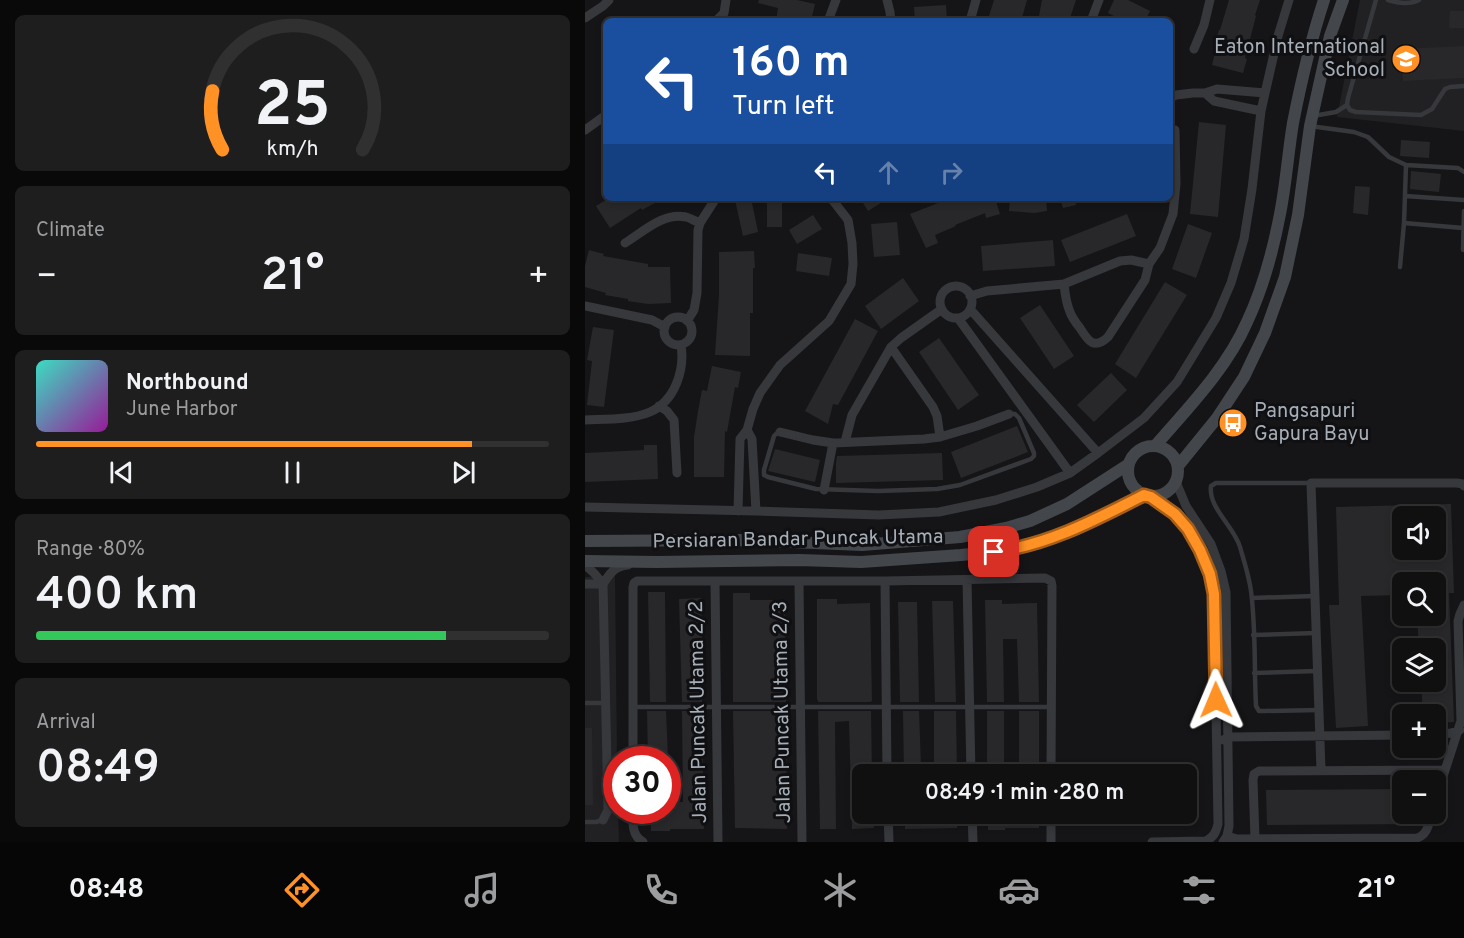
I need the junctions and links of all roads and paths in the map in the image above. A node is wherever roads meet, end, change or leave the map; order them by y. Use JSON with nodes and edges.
{"nodes":[{"id":1,"x":609,"y":0,"type":"edge"},
{"id":2,"x":726,"y":0,"type":"edge"},
{"id":3,"x":836,"y":0,"type":"edge"},
{"id":4,"x":887,"y":0,"type":"edge"},
{"id":5,"x":975,"y":0,"type":"edge"},
{"id":6,"x":1099,"y":0,"type":"edge"},
{"id":7,"x":1210,"y":0,"type":"edge"},
{"id":8,"x":1289,"y":0,"type":"edge"},
{"id":9,"x":1324,"y":0,"type":"edge"},
{"id":10,"x":1343,"y":0,"type":"edge"},
{"id":11,"x":1375,"y":0,"type":"edge"},
{"id":12,"x":1388,"y":0,"type":"edge"},
{"id":13,"x":1419,"y":0,"type":"edge"},
{"id":14,"x":585,"y":18,"type":"edge"},
{"id":15,"x":719,"y":18,"type":"edge"},
{"id":16,"x":829,"y":18,"type":"edge"},
{"id":17,"x":891,"y":18,"type":"edge"},
{"id":18,"x":971,"y":18,"type":"edge"},
{"id":19,"x":1092,"y":18,"type":"edge"},
{"id":20,"x":1194,"y":49,"type":"dead end"},
{"id":21,"x":1464,"y":86,"type":"edge"},
{"id":22,"x":1205,"y":93,"type":"junction"},
{"id":23,"x":1265,"y":93,"type":"junction"},
{"id":24,"x":1173,"y":96,"type":"edge"},
{"id":25,"x":1347,"y":105,"type":"junction"},
{"id":26,"x":1261,"y":111,"type":"junction"},
{"id":27,"x":603,"y":117,"type":"edge"},
{"id":28,"x":1312,"y":121,"type":"junction"},
{"id":29,"x":585,"y":130,"type":"edge"},
{"id":30,"x":1175,"y":130,"type":"dead end"},
{"id":31,"x":1406,"y":165,"type":"junction"},
{"id":32,"x":1464,"y":172,"type":"edge"},
{"id":33,"x":1405,"y":196,"type":"junction"},
{"id":34,"x":1464,"y":200,"type":"edge"},
{"id":35,"x":714,"y":201,"type":"edge"},
{"id":36,"x":833,"y":201,"type":"edge"},
{"id":37,"x":1464,"y":211,"type":"edge"},
{"id":38,"x":700,"y":223,"type":"junction"},
{"id":39,"x":1404,"y":223,"type":"junction"},
{"id":40,"x":1463,"y":228,"type":"edge"},
{"id":41,"x":625,"y":243,"type":"dead end"},
{"id":42,"x":1463,"y":250,"type":"edge"},
{"id":43,"x":1149,"y":264,"type":"junction"},
{"id":44,"x":1400,"y":267,"type":"dead end"},
{"id":45,"x":1064,"y":284,"type":"junction"},
{"id":46,"x":970,"y":296,"type":"junction"},
{"id":47,"x":585,"y":306,"type":"edge"},
{"id":48,"x":942,"y":309,"type":"junction"},
{"id":49,"x":970,"y":309,"type":"junction"},
{"id":50,"x":958,"y":318,"type":"junction"},
{"id":51,"x":687,"y":321,"type":"junction"},
{"id":52,"x":665,"y":327,"type":"junction"},
{"id":53,"x":681,"y":345,"type":"junction"},
{"id":54,"x":891,"y":347,"type":"junction"},
{"id":55,"x":659,"y":406,"type":"junction"},
{"id":56,"x":1009,"y":414,"type":"joint"},
{"id":57,"x":585,"y":420,"type":"edge"},
{"id":58,"x":747,"y":430,"type":"junction"},
{"id":59,"x":780,"y":432,"type":"joint"},
{"id":60,"x":940,"y":437,"type":"junction"},
{"id":61,"x":833,"y":442,"type":"junction"},
{"id":62,"x":845,"y":442,"type":"junction"},
{"id":63,"x":1155,"y":446,"type":"junction"},
{"id":64,"x":1098,"y":453,"type":"junction"},
{"id":65,"x":1129,"y":464,"type":"junction"},
{"id":66,"x":1178,"y":466,"type":"junction"},
{"id":67,"x":677,"y":473,"type":"dead end"},
{"id":68,"x":1070,"y":473,"type":"junction"},
{"id":69,"x":1176,"y":482,"type":"junction"},
{"id":70,"x":1311,"y":483,"type":"junction"},
{"id":71,"x":1464,"y":486,"type":"edge"},
{"id":72,"x":824,"y":490,"type":"junction"},
{"id":73,"x":1147,"y":496,"type":"junction"},
{"id":74,"x":585,"y":507,"type":"edge"},
{"id":75,"x":756,"y":510,"type":"junction"},
{"id":76,"x":738,"y":511,"type":"junction"},
{"id":77,"x":585,"y":541,"type":"edge"},
{"id":78,"x":585,"y":561,"type":"edge"},
{"id":79,"x":657,"y":562,"type":"junction"},
{"id":80,"x":585,"y":565,"type":"edge"},
{"id":81,"x":967,"y":580,"type":"junction"},
{"id":82,"x":715,"y":582,"type":"junction"},
{"id":83,"x":799,"y":582,"type":"junction"},
{"id":84,"x":885,"y":582,"type":"junction"},
{"id":85,"x":585,"y":584,"type":"edge"},
{"id":86,"x":603,"y":584,"type":"junction"},
{"id":87,"x":1315,"y":596,"type":"junction"},
{"id":88,"x":1252,"y":598,"type":"junction"},
{"id":89,"x":1464,"y":605,"type":"edge"},
{"id":90,"x":1316,"y":633,"type":"junction"},
{"id":91,"x":1253,"y":636,"type":"junction"},
{"id":92,"x":1317,"y":671,"type":"junction"},
{"id":93,"x":1254,"y":673,"type":"junction"},
{"id":94,"x":585,"y":703,"type":"edge"},
{"id":95,"x":605,"y":703,"type":"junction"},
{"id":96,"x":633,"y":706,"type":"junction"},
{"id":97,"x":717,"y":706,"type":"junction"},
{"id":98,"x":801,"y":706,"type":"junction"},
{"id":99,"x":886,"y":706,"type":"junction"},
{"id":100,"x":970,"y":706,"type":"junction"},
{"id":101,"x":1052,"y":706,"type":"junction"},
{"id":102,"x":1319,"y":710,"type":"junction"},
{"id":103,"x":1216,"y":722,"type":"junction"},
{"id":104,"x":1459,"y":730,"type":"junction"},
{"id":105,"x":1446,"y":733,"type":"edge"},
{"id":106,"x":1392,"y":735,"type":"edge"},
{"id":107,"x":1320,"y":736,"type":"junction"},
{"id":108,"x":1228,"y":737,"type":"junction"},
{"id":109,"x":606,"y":746,"type":"edge"},
{"id":110,"x":633,"y":746,"type":"edge"},
{"id":111,"x":1217,"y":750,"type":"junction"},
{"id":112,"x":888,"y":764,"type":"edge"},
{"id":113,"x":971,"y":764,"type":"edge"},
{"id":114,"x":1051,"y":764,"type":"edge"},
{"id":115,"x":1392,"y":770,"type":"edge"},
{"id":116,"x":1445,"y":770,"type":"edge"},
{"id":117,"x":1321,"y":771,"type":"junction"},
{"id":118,"x":603,"y":820,"type":"edge"},
{"id":119,"x":585,"y":822,"type":"edge"},
{"id":120,"x":634,"y":824,"type":"edge"},
{"id":121,"x":888,"y":824,"type":"edge"},
{"id":122,"x":972,"y":824,"type":"edge"},
{"id":123,"x":1051,"y":824,"type":"edge"},
{"id":124,"x":1429,"y":824,"type":"edge"},
{"id":125,"x":1255,"y":838,"type":"junction"},
{"id":126,"x":1225,"y":839,"type":"edge"},
{"id":127,"x":640,"y":840,"type":"edge"},
{"id":128,"x":718,"y":842,"type":"edge"},
{"id":129,"x":802,"y":842,"type":"edge"},
{"id":130,"x":889,"y":842,"type":"edge"},
{"id":131,"x":973,"y":842,"type":"edge"},
{"id":132,"x":1051,"y":842,"type":"edge"},
{"id":133,"x":1152,"y":842,"type":"edge"}],
"edges":[{"from":1,"to":14,"type":"street"},
{"from":2,"to":15,"type":"street"},
{"from":3,"to":16,"type":"street"},
{"from":4,"to":17,"type":"street"},
{"from":5,"to":18,"type":"street"},
{"from":6,"to":19,"type":"street"},
{"from":7,"to":20,"type":"street"},
{"from":8,"to":23,"type":"street"},
{"from":9,"to":63,"type":"street"},
{"from":10,"to":28,"type":"street"},
{"from":11,"to":25,"type":"lane"},
{"from":12,"to":13,"type":"lane"},
{"from":21,"to":25,"type":"lane"},
{"from":22,"to":23,"type":"street"},
{"from":22,"to":24,"type":"street"},
{"from":22,"to":26,"type":"street"},
{"from":23,"to":26,"type":"street"},
{"from":25,"to":28,"type":"lane"},
{"from":26,"to":64,"type":"street"},
{"from":27,"to":29,"type":"street"},
{"from":28,"to":31,"type":"lane"},
{"from":28,"to":66,"type":"street"},
{"from":30,"to":43,"type":"street"},
{"from":31,"to":32,"type":"lane"},
{"from":31,"to":33,"type":"lane"},
{"from":33,"to":34,"type":"lane"},
{"from":33,"to":39,"type":"lane"},
{"from":35,"to":38,"type":"street"},
{"from":36,"to":58,"type":"street"},
{"from":37,"to":40,"type":"lane"},
{"from":38,"to":41,"type":"street"},
{"from":38,"to":51,"type":"street"},
{"from":39,"to":40,"type":"lane"},
{"from":39,"to":44,"type":"lane"},
{"from":40,"to":42,"type":"lane"},
{"from":43,"to":45,"type":"street"},
{"from":43,"to":45,"type":"street"},
{"from":45,"to":46,"type":"street"},
{"from":46,"to":48,"type":"street"},
{"from":46,"to":49,"type":"street"},
{"from":47,"to":52,"type":"street"},
{"from":48,"to":50,"type":"street"},
{"from":48,"to":54,"type":"street"},
{"from":49,"to":50,"type":"street"},
{"from":49,"to":64,"type":"street"},
{"from":50,"to":68,"type":"street"},
{"from":51,"to":52,"type":"street"},
{"from":51,"to":53,"type":"street"},
{"from":52,"to":53,"type":"street"},
{"from":53,"to":55,"type":"street"},
{"from":54,"to":60,"type":"street"},
{"from":54,"to":62,"type":"street"},
{"from":55,"to":57,"type":"street"},
{"from":55,"to":67,"type":"street"},
{"from":56,"to":60,"type":"street"},
{"from":56,"to":72,"type":"lane"},
{"from":58,"to":75,"type":"street"},
{"from":58,"to":76,"type":"street"},
{"from":59,"to":61,"type":"street"},
{"from":59,"to":72,"type":"lane"},
{"from":60,"to":62,"type":"street"},
{"from":61,"to":62,"type":"street"},
{"from":61,"to":72,"type":"street"},
{"from":63,"to":65,"type":"street"},
{"from":63,"to":66,"type":"street"},
{"from":64,"to":68,"type":"street"},
{"from":65,"to":73,"type":"street"},
{"from":65,"to":77,"type":"street","name":"Persiaran Bandar Puncak Utama"},
{"from":66,"to":69,"type":"street"},
{"from":68,"to":75,"type":"street"},
{"from":69,"to":73,"type":"street"},
{"from":69,"to":108,"type":"street"},
{"from":70,"to":71,"type":"street"},
{"from":70,"to":87,"type":"street"},
{"from":70,"to":88,"type":"lane"},
{"from":73,"to":79,"type":"street","name":"Persiaran Bandar Puncak Utama"},
{"from":73,"to":103,"type":"street"},
{"from":74,"to":76,"type":"street"},
{"from":75,"to":76,"type":"street"},
{"from":78,"to":79,"type":"street","name":"Persiaran Bandar Puncak Utama"},
{"from":79,"to":86,"type":"street"},
{"from":80,"to":86,"type":"street"},
{"from":81,"to":84,"type":"street"},
{"from":81,"to":100,"type":"street"},
{"from":81,"to":101,"type":"street"},
{"from":82,"to":83,"type":"street"},
{"from":82,"to":96,"type":"street"},
{"from":82,"to":97,"type":"street","name":"Jalan Puncak Utama 2/2"},
{"from":83,"to":84,"type":"street"},
{"from":83,"to":98,"type":"street","name":"Jalan Puncak Utama 2/3"},
{"from":84,"to":99,"type":"street"},
{"from":85,"to":86,"type":"street"},
{"from":86,"to":95,"type":"street"},
{"from":87,"to":88,"type":"lane"},
{"from":87,"to":90,"type":"street"},
{"from":88,"to":91,"type":"lane"},
{"from":89,"to":104,"type":"street"},
{"from":90,"to":91,"type":"lane"},
{"from":90,"to":92,"type":"street"},
{"from":91,"to":93,"type":"lane"},
{"from":92,"to":93,"type":"lane"},
{"from":92,"to":102,"type":"street"},
{"from":93,"to":102,"type":"lane"},
{"from":94,"to":95,"type":"lane"},
{"from":95,"to":109,"type":"street"},
{"from":96,"to":97,"type":"lane"},
{"from":96,"to":110,"type":"street"},
{"from":97,"to":98,"type":"lane"},
{"from":97,"to":128,"type":"street","name":"Jalan Puncak Utama 2/2"},
{"from":98,"to":99,"type":"lane"},
{"from":98,"to":129,"type":"street","name":"Jalan Puncak Utama 2/3"},
{"from":99,"to":100,"type":"lane"},
{"from":99,"to":112,"type":"street"},
{"from":100,"to":101,"type":"lane"},
{"from":100,"to":113,"type":"street"},
{"from":101,"to":114,"type":"street"},
{"from":102,"to":107,"type":"street"},
{"from":103,"to":108,"type":"street"},
{"from":103,"to":111,"type":"street"},
{"from":104,"to":105,"type":"street"},
{"from":104,"to":116,"type":"street"},
{"from":106,"to":107,"type":"street"},
{"from":107,"to":108,"type":"street"},
{"from":107,"to":117,"type":"street"},
{"from":108,"to":111,"type":"street"},
{"from":108,"to":126,"type":"street"},
{"from":111,"to":133,"type":"street"},
{"from":115,"to":117,"type":"street"},
{"from":117,"to":125,"type":"street"},
{"from":118,"to":119,"type":"lane"},
{"from":120,"to":127,"type":"street"},
{"from":121,"to":130,"type":"street"},
{"from":122,"to":131,"type":"street"},
{"from":123,"to":132,"type":"street"},
{"from":124,"to":125,"type":"street"},
{"from":125,"to":126,"type":"street"}]}
